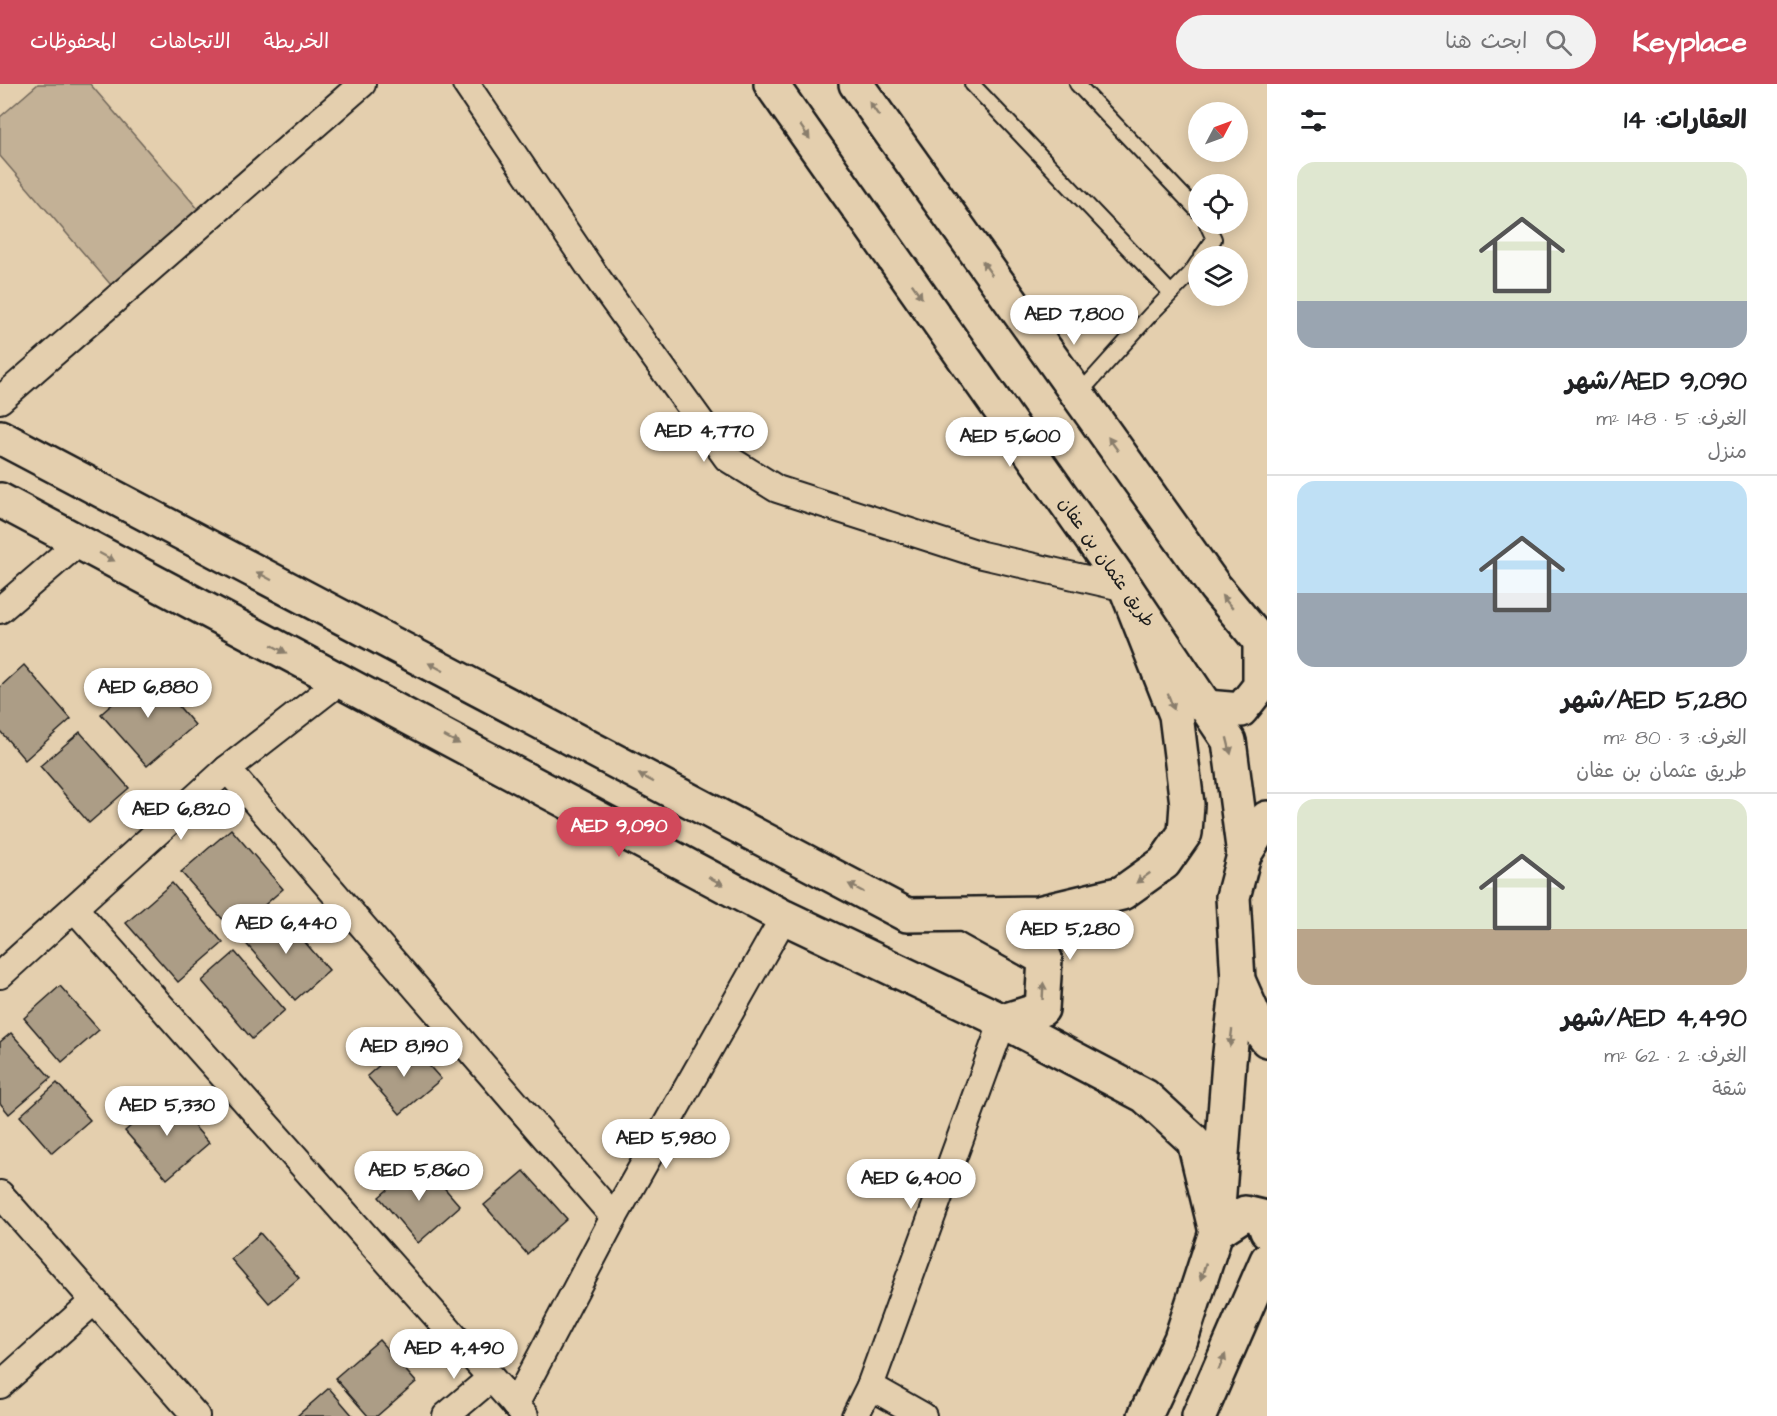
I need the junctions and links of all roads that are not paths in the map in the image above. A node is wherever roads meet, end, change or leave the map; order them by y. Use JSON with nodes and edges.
{"nodes":[{"id":1,"x":362,"y":84,"type":"edge"},
{"id":2,"x":466,"y":84,"type":"edge"},
{"id":3,"x":771,"y":84,"type":"edge"},
{"id":4,"x":856,"y":84,"type":"edge"},
{"id":5,"x":972,"y":84,"type":"edge"},
{"id":6,"x":1077,"y":84,"type":"edge"},
{"id":7,"x":1188,"y":201,"type":"edge"},
{"id":8,"x":1188,"y":276,"type":"edge"},
{"id":9,"x":1171,"y":294,"type":"junction"},
{"id":10,"x":1078,"y":395,"type":"junction"},
{"id":11,"x":0,"y":400,"type":"edge"},
{"id":12,"x":0,"y":437,"type":"edge"},
{"id":13,"x":0,"y":500,"type":"edge"},
{"id":14,"x":79,"y":542,"type":"junction"},
{"id":15,"x":1126,"y":588,"type":"junction"},
{"id":16,"x":0,"y":610,"type":"edge"},
{"id":17,"x":1263,"y":642,"type":"edge"},
{"id":18,"x":340,"y":681,"type":"junction"},
{"id":19,"x":1206,"y":707,"type":"junction"},
{"id":20,"x":227,"y":769,"type":"junction"},
{"id":21,"x":1267,"y":818,"type":"edge"},
{"id":22,"x":1244,"y":855,"type":"junction"},
{"id":23,"x":74,"y":908,"type":"junction"},
{"id":24,"x":964,"y":914,"type":"junction"},
{"id":25,"x":784,"y":917,"type":"junction"},
{"id":26,"x":0,"y":975,"type":"edge"},
{"id":27,"x":1238,"y":980,"type":"junction"},
{"id":28,"x":1004,"y":1021,"type":"junction"},
{"id":29,"x":1267,"y":1040,"type":"edge"},
{"id":30,"x":0,"y":1194,"type":"edge"},
{"id":31,"x":614,"y":1216,"type":"junction"},
{"id":32,"x":1267,"y":1231,"type":"edge"},
{"id":33,"x":1216,"y":1232,"type":"junction"},
{"id":34,"x":1267,"y":1260,"type":"edge"},
{"id":35,"x":94,"y":1301,"type":"junction"},
{"id":36,"x":491,"y":1378,"type":"junction"},
{"id":37,"x":0,"y":1385,"type":"edge"},
{"id":38,"x":870,"y":1386,"type":"junction"},
{"id":39,"x":520,"y":1410,"type":"edge"},
{"id":40,"x":196,"y":1416,"type":"edge"},
{"id":41,"x":446,"y":1416,"type":"edge"},
{"id":42,"x":855,"y":1416,"type":"edge"},
{"id":43,"x":922,"y":1416,"type":"edge"},
{"id":44,"x":1145,"y":1416,"type":"edge"},
{"id":45,"x":1199,"y":1416,"type":"edge"}],
"edges":[{"from":1,"to":11,"type":"street"},
{"from":2,"to":15,"type":"street"},
{"from":3,"to":15,"type":"street","name":"طريق عثمان بن عفان","one_way":true},
{"from":10,"to":4,"type":"street","one_way":true},
{"from":5,"to":9,"type":"lane"},
{"from":6,"to":7,"type":"lane"},
{"from":8,"to":9,"type":"lane"},
{"from":9,"to":10,"type":"lane"},
{"from":17,"to":10,"type":"street","one_way":true},
{"from":24,"to":12,"type":"street","one_way":true},
{"from":13,"to":14,"type":"street"},
{"from":14,"to":16,"type":"street"},
{"from":14,"to":18,"type":"street","one_way":true},
{"from":15,"to":19,"type":"street","name":"طريق عثمان بن عفان"},
{"from":15,"to":24,"type":"street","one_way":true},
{"from":17,"to":19,"type":"street"},
{"from":18,"to":20,"type":"street"},
{"from":18,"to":25,"type":"street","one_way":true},
{"from":19,"to":22,"type":"street","name":"طريق عثمان بن عفان","one_way":true},
{"from":20,"to":23,"type":"street"},
{"from":20,"to":31,"type":"street"},
{"from":21,"to":22,"type":"street"},
{"from":22,"to":27,"type":"street"},
{"from":23,"to":26,"type":"street"},
{"from":23,"to":36,"type":"street"},
{"from":28,"to":24,"type":"street","one_way":true},
{"from":25,"to":28,"type":"street"},
{"from":25,"to":31,"type":"street"},
{"from":27,"to":29,"type":"street"},
{"from":27,"to":33,"type":"street","one_way":true},
{"from":28,"to":33,"type":"street"},
{"from":28,"to":38,"type":"street"},
{"from":30,"to":35,"type":"street"},
{"from":31,"to":39,"type":"street"},
{"from":32,"to":33,"type":"street"},
{"from":33,"to":44,"type":"street","one_way":true},
{"from":45,"to":34,"type":"street","one_way":true},
{"from":35,"to":37,"type":"street"},
{"from":35,"to":40,"type":"street"},
{"from":36,"to":39,"type":"street"},
{"from":36,"to":41,"type":"street"},
{"from":38,"to":42,"type":"street"},
{"from":38,"to":43,"type":"street"}]}
